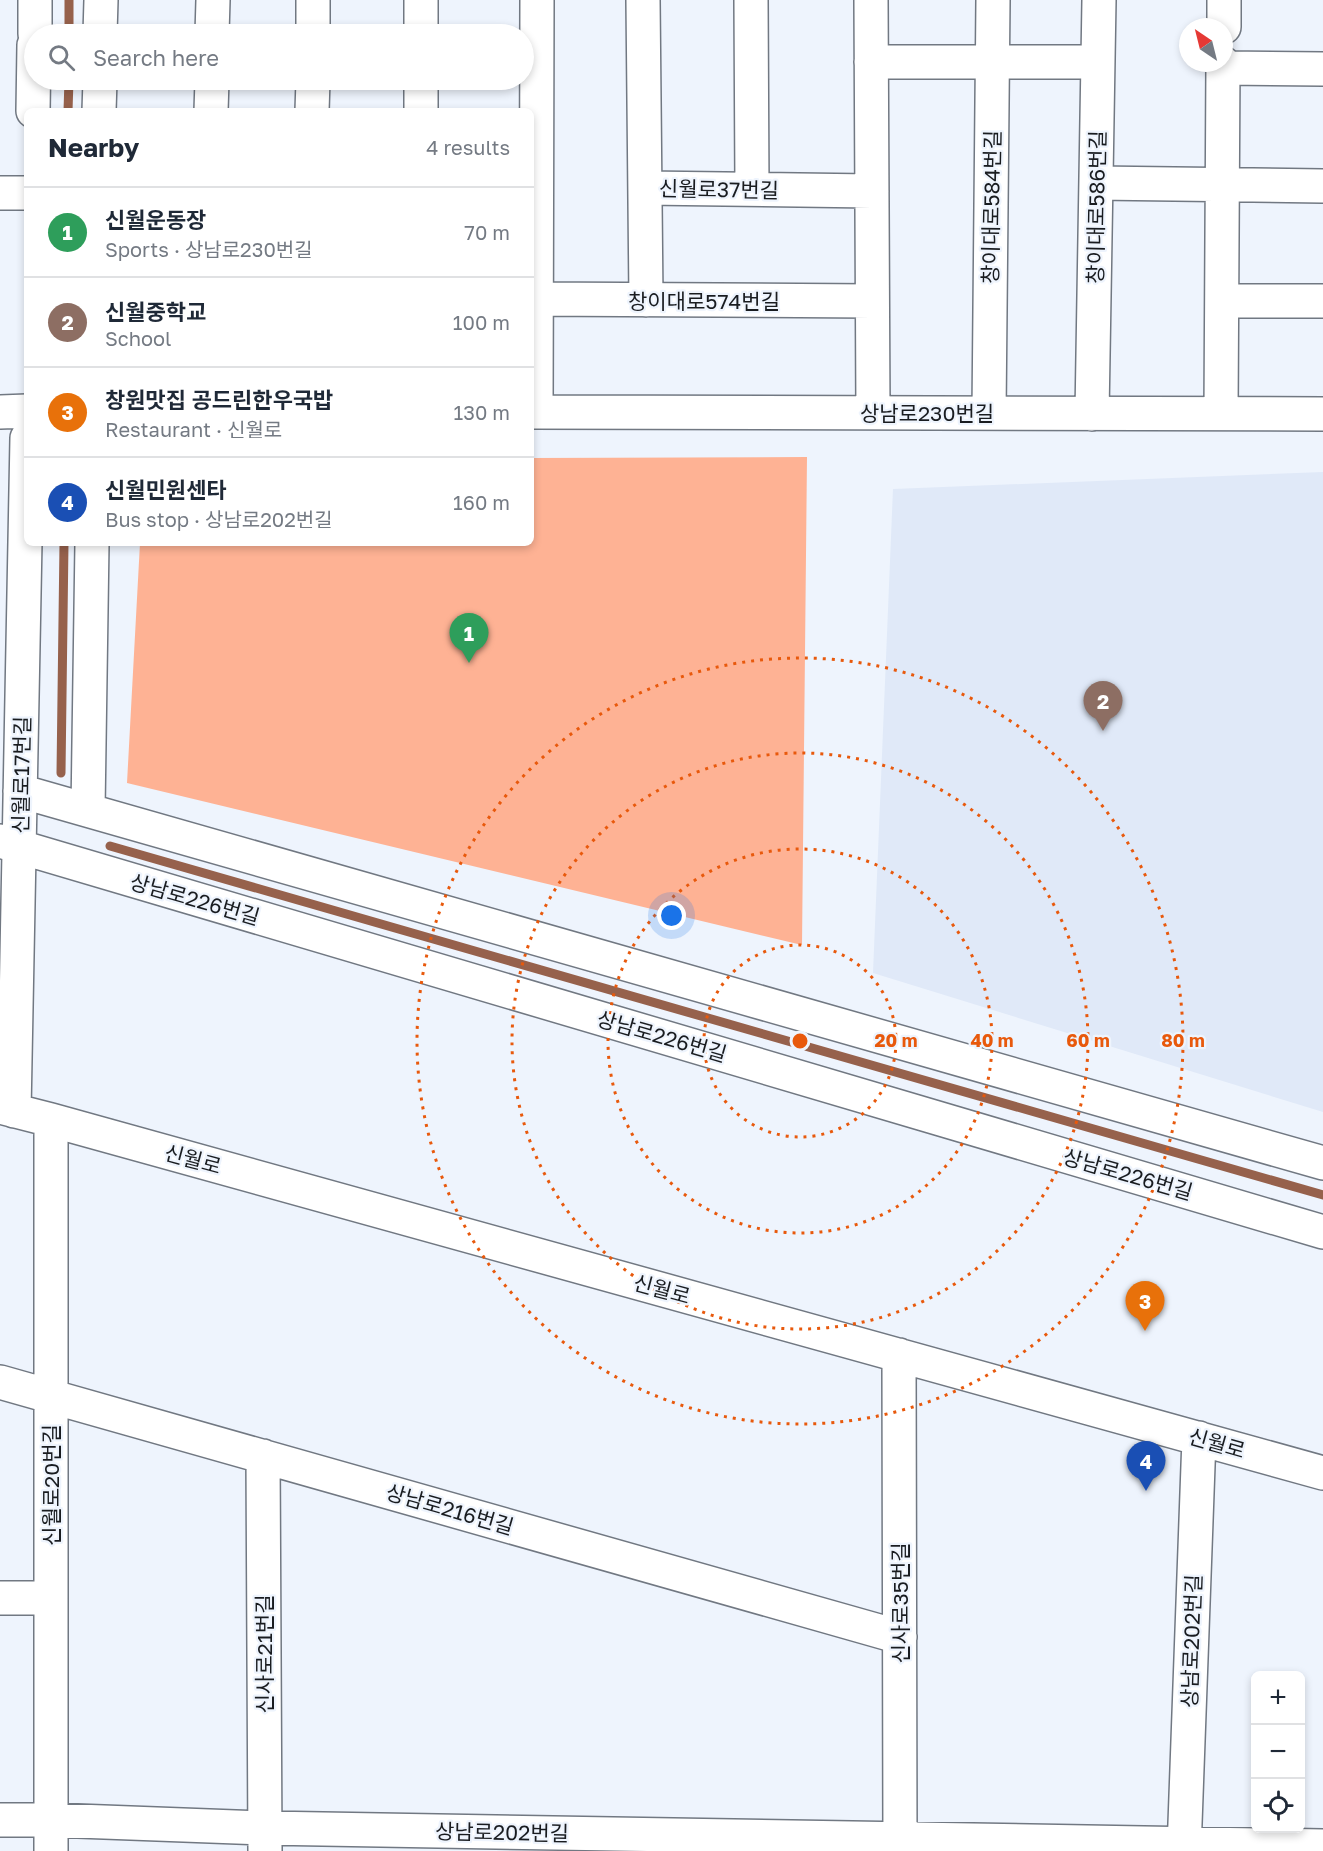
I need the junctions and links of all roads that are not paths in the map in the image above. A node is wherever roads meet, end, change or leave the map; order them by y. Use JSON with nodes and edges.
{"nodes":[{"id":1,"x":35,"y":0,"type":"edge"},
{"id":2,"x":101,"y":0,"type":"edge"},
{"id":3,"x":213,"y":0,"type":"edge"},
{"id":4,"x":313,"y":0,"type":"edge"},
{"id":5,"x":421,"y":0,"type":"edge"},
{"id":6,"x":537,"y":0,"type":"edge"},
{"id":7,"x":643,"y":0,"type":"edge"},
{"id":8,"x":751,"y":0,"type":"edge"},
{"id":9,"x":871,"y":0,"type":"edge"},
{"id":10,"x":993,"y":0,"type":"edge"},
{"id":11,"x":1099,"y":0,"type":"edge"},
{"id":12,"x":1224,"y":0,"type":"edge"},
{"id":13,"x":1224,"y":18,"type":"edge"},
{"id":14,"x":35,"y":24,"type":"edge"},
{"id":15,"x":100,"y":24,"type":"edge"},
{"id":16,"x":213,"y":24,"type":"edge"},
{"id":17,"x":313,"y":24,"type":"edge"},
{"id":18,"x":421,"y":24,"type":"edge"},
{"id":19,"x":871,"y":62,"type":"junction"},
{"id":20,"x":993,"y":62,"type":"junction"},
{"id":21,"x":1098,"y":62,"type":"junction"},
{"id":22,"x":1233,"y":65,"type":"edge"},
{"id":23,"x":1323,"y":69,"type":"edge"},
{"id":24,"x":1223,"y":72,"type":"edge"},
{"id":25,"x":33,"y":90,"type":"edge"},
{"id":26,"x":100,"y":90,"type":"edge"},
{"id":27,"x":212,"y":90,"type":"edge"},
{"id":28,"x":313,"y":90,"type":"edge"},
{"id":29,"x":421,"y":90,"type":"edge"},
{"id":30,"x":33,"y":108,"type":"edge"},
{"id":31,"x":99,"y":108,"type":"edge"},
{"id":32,"x":212,"y":108,"type":"edge"},
{"id":33,"x":312,"y":108,"type":"edge"},
{"id":34,"x":421,"y":108,"type":"edge"},
{"id":35,"x":1096,"y":183,"type":"junction"},
{"id":36,"x":1223,"y":186,"type":"junction"},
{"id":37,"x":1323,"y":186,"type":"edge"},
{"id":38,"x":645,"y":188,"type":"junction"},
{"id":39,"x":534,"y":189,"type":"edge"},
{"id":40,"x":752,"y":189,"type":"junction"},
{"id":41,"x":872,"y":191,"type":"junction"},
{"id":42,"x":0,"y":193,"type":"edge"},
{"id":43,"x":24,"y":193,"type":"edge"},
{"id":44,"x":534,"y":299,"type":"edge"},
{"id":45,"x":646,"y":300,"type":"junction"},
{"id":46,"x":872,"y":301,"type":"junction"},
{"id":47,"x":1222,"y":301,"type":"junction"},
{"id":48,"x":1323,"y":301,"type":"edge"},
{"id":49,"x":24,"y":411,"type":"edge"},
{"id":50,"x":0,"y":412,"type":"edge"},
{"id":51,"x":534,"y":412,"type":"edge"},
{"id":52,"x":873,"y":413,"type":"junction"},
{"id":53,"x":989,"y":413,"type":"junction"},
{"id":54,"x":1221,"y":413,"type":"junction"},
{"id":55,"x":1092,"y":414,"type":"junction"},
{"id":56,"x":1323,"y":414,"type":"edge"},
{"id":57,"x":25,"y":546,"type":"edge"},
{"id":58,"x":92,"y":546,"type":"edge"},
{"id":59,"x":21,"y":791,"type":"junction"},
{"id":60,"x":88,"y":810,"type":"junction"},
{"id":61,"x":9,"y":844,"type":"edge"},
{"id":62,"x":7,"y":1109,"type":"edge"},
{"id":63,"x":51,"y":1120,"type":"junction"},
{"id":64,"x":1323,"y":1163,"type":"edge"},
{"id":65,"x":1323,"y":1232,"type":"edge"},
{"id":66,"x":899,"y":1355,"type":"junction"},
{"id":67,"x":0,"y":1382,"type":"edge"},
{"id":68,"x":51,"y":1396,"type":"junction"},
{"id":69,"x":1198,"y":1438,"type":"junction"},
{"id":70,"x":263,"y":1456,"type":"junction"},
{"id":71,"x":1323,"y":1473,"type":"edge"},
{"id":72,"x":0,"y":1598,"type":"edge"},
{"id":73,"x":51,"y":1598,"type":"junction"},
{"id":74,"x":900,"y":1637,"type":"junction"},
{"id":75,"x":0,"y":1820,"type":"edge"},
{"id":76,"x":51,"y":1835,"type":"edge"},
{"id":77,"x":265,"y":1840,"type":"edge"},
{"id":78,"x":900,"y":1845,"type":"edge"},
{"id":79,"x":1323,"y":1846,"type":"edge"},
{"id":80,"x":1184,"y":1847,"type":"edge"}],
"edges":[{"from":1,"to":14,"type":"street"},
{"from":2,"to":15,"type":"street"},
{"from":3,"to":16,"type":"street"},
{"from":4,"to":17,"type":"street"},
{"from":5,"to":18,"type":"street"},
{"from":6,"to":39,"type":"street"},
{"from":7,"to":38,"type":"street","name":"신월로37번길"},
{"from":8,"to":40,"type":"street"},
{"from":9,"to":19,"type":"street"},
{"from":10,"to":20,"type":"street","name":"창이대로584번길"},
{"from":11,"to":21,"type":"street","name":"창이대로586번길"},
{"from":12,"to":13,"type":"street"},
{"from":19,"to":20,"type":"street"},
{"from":19,"to":41,"type":"street"},
{"from":20,"to":21,"type":"street"},
{"from":20,"to":53,"type":"street","name":"창이대로584번길"},
{"from":21,"to":35,"type":"street","name":"창이대로586번길"},
{"from":22,"to":23,"type":"street"},
{"from":24,"to":36,"type":"street"},
{"from":25,"to":30,"type":"street"},
{"from":26,"to":31,"type":"street"},
{"from":27,"to":32,"type":"street"},
{"from":28,"to":33,"type":"street"},
{"from":29,"to":34,"type":"street"},
{"from":35,"to":36,"type":"street"},
{"from":35,"to":55,"type":"street","name":"창이대로586번길"},
{"from":36,"to":37,"type":"street"},
{"from":36,"to":47,"type":"street"},
{"from":38,"to":40,"type":"street","name":"신월로37번길"},
{"from":38,"to":45,"type":"street"},
{"from":40,"to":41,"type":"street","name":"신월로37번길"},
{"from":41,"to":46,"type":"street"},
{"from":42,"to":43,"type":"street"},
{"from":44,"to":45,"type":"street","name":"창이대로574번길"},
{"from":45,"to":46,"type":"street","name":"창이대로574번길"},
{"from":46,"to":52,"type":"street"},
{"from":47,"to":48,"type":"street"},
{"from":47,"to":54,"type":"street"},
{"from":49,"to":50,"type":"street"},
{"from":51,"to":52,"type":"street","name":"상남로230번길"},
{"from":52,"to":53,"type":"street","name":"상남로230번길"},
{"from":53,"to":55,"type":"street","name":"상남로230번길"},
{"from":54,"to":55,"type":"street","name":"상남로230번길"},
{"from":54,"to":56,"type":"street","name":"상남로230번길"},
{"from":57,"to":59,"type":"street","name":"신월로17번길"},
{"from":58,"to":60,"type":"street"},
{"from":59,"to":60,"type":"street"},
{"from":59,"to":61,"type":"street","name":"신월로17번길"},
{"from":60,"to":64,"type":"street"},
{"from":61,"to":62,"type":"street","name":"신월로17번길"},
{"from":61,"to":65,"type":"street","name":"상남로226번길"},
{"from":62,"to":63,"type":"street","name":"신월로"},
{"from":63,"to":66,"type":"street","name":"신월로"},
{"from":63,"to":68,"type":"street","name":"신월로20번길"},
{"from":66,"to":69,"type":"street","name":"신월로"},
{"from":66,"to":74,"type":"street","name":"신사로35번길"},
{"from":67,"to":68,"type":"street","name":"상남로216번길"},
{"from":68,"to":70,"type":"street","name":"상남로216번길"},
{"from":68,"to":73,"type":"street","name":"신월로20번길"},
{"from":69,"to":71,"type":"street","name":"신월로"},
{"from":69,"to":80,"type":"street","name":"상남로202번길"},
{"from":70,"to":74,"type":"street","name":"상남로216번길"},
{"from":70,"to":77,"type":"street","name":"신사로21번길"},
{"from":72,"to":73,"type":"street"},
{"from":73,"to":76,"type":"street","name":"신월로20번길"},
{"from":74,"to":78,"type":"street","name":"신사로35번길"},
{"from":75,"to":76,"type":"street","name":"상남로202번길"},
{"from":76,"to":77,"type":"street","name":"상남로202번길"},
{"from":77,"to":78,"type":"street","name":"상남로202번길"},
{"from":78,"to":80,"type":"street","name":"상남로202번길"},
{"from":79,"to":80,"type":"street","name":"상남로202번길"}]}
